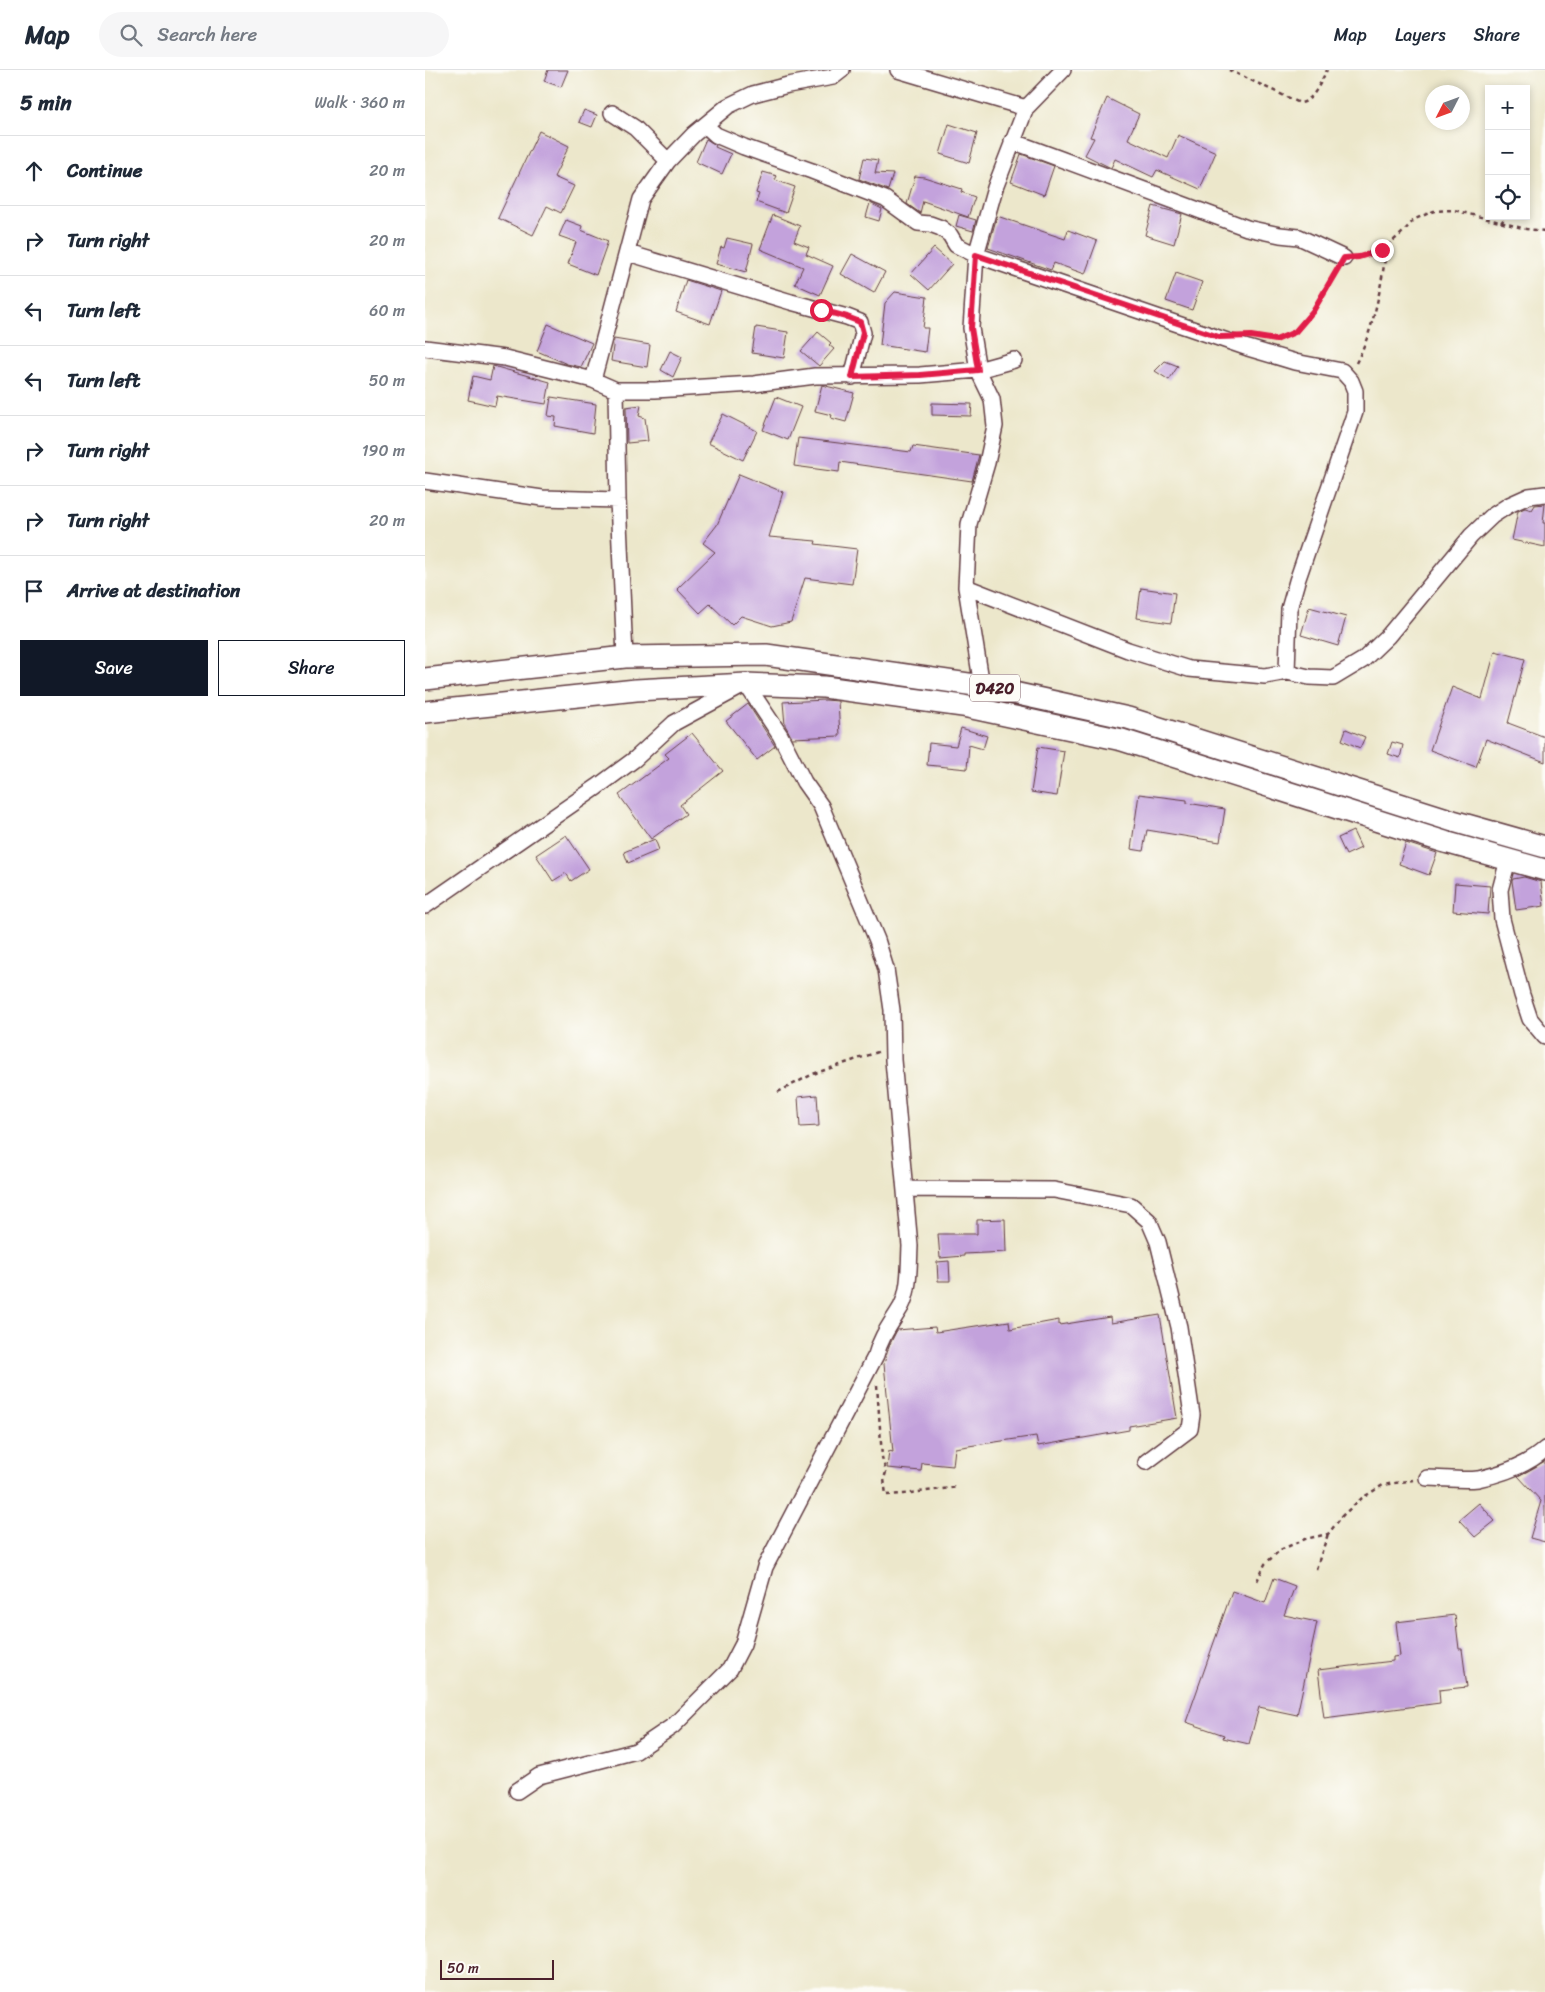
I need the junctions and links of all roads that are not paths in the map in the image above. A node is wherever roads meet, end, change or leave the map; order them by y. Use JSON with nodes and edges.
{"nodes":[{"id":1,"x":843,"y":70,"type":"edge"},
{"id":2,"x":898,"y":70,"type":"edge"},
{"id":3,"x":1063,"y":70,"type":"edge"},
{"id":4,"x":1026,"y":108,"type":"junction"},
{"id":5,"x":612,"y":113,"type":"dead end"},
{"id":6,"x":705,"y":125,"type":"junction"},
{"id":7,"x":1013,"y":141,"type":"junction"},
{"id":8,"x":668,"y":161,"type":"junction"},
{"id":9,"x":628,"y":253,"type":"junction"},
{"id":10,"x":976,"y":255,"type":"junction"},
{"id":11,"x":1344,"y":258,"type":"road end"},
{"id":12,"x":425,"y":348,"type":"edge"},
{"id":13,"x":1014,"y":360,"type":"dead end"},
{"id":14,"x":978,"y":370,"type":"junction"},
{"id":15,"x":852,"y":377,"type":"junction"},
{"id":16,"x":593,"y":380,"type":"junction"},
{"id":17,"x":617,"y":390,"type":"junction"},
{"id":18,"x":425,"y":481,"type":"edge"},
{"id":19,"x":1545,"y":494,"type":"edge"},
{"id":20,"x":618,"y":500,"type":"junction"},
{"id":21,"x":966,"y":587,"type":"junction"},
{"id":22,"x":625,"y":657,"type":"junction"},
{"id":23,"x":1287,"y":672,"type":"junction"},
{"id":24,"x":425,"y":679,"type":"edge"},
{"id":25,"x":746,"y":684,"type":"junction"},
{"id":26,"x":982,"y":686,"type":"junction"},
{"id":27,"x":425,"y":712,"type":"edge"},
{"id":28,"x":1545,"y":848,"type":"edge"},
{"id":29,"x":1508,"y":860,"type":"junction"},
{"id":30,"x":1545,"y":870,"type":"edge"},
{"id":31,"x":425,"y":906,"type":"edge"},
{"id":32,"x":1545,"y":1037,"type":"edge"},
{"id":33,"x":905,"y":1189,"type":"junction"},
{"id":34,"x":1545,"y":1449,"type":"edge"},
{"id":35,"x":1146,"y":1462,"type":"dead end"},
{"id":36,"x":1427,"y":1478,"type":"road end"},
{"id":37,"x":517,"y":1791,"type":"dead end"}],
"edges":[{"from":1,"to":6,"type":"street"},
{"from":2,"to":4,"type":"street"},
{"from":3,"to":4,"type":"street"},
{"from":4,"to":7,"type":"street"},
{"from":5,"to":8,"type":"street"},
{"from":6,"to":8,"type":"street"},
{"from":6,"to":10,"type":"street"},
{"from":7,"to":10,"type":"street"},
{"from":7,"to":11,"type":"street"},
{"from":8,"to":9,"type":"street"},
{"from":9,"to":15,"type":"street"},
{"from":9,"to":16,"type":"street"},
{"from":10,"to":14,"type":"street"},
{"from":10,"to":23,"type":"street"},
{"from":12,"to":16,"type":"street"},
{"from":13,"to":14,"type":"street"},
{"from":14,"to":15,"type":"street"},
{"from":14,"to":21,"type":"street"},
{"from":15,"to":17,"type":"street"},
{"from":16,"to":17,"type":"street"},
{"from":17,"to":20,"type":"street"},
{"from":18,"to":20,"type":"street"},
{"from":19,"to":23,"type":"street"},
{"from":20,"to":22,"type":"street"},
{"from":21,"to":23,"type":"street"},
{"from":21,"to":26,"type":"street"},
{"from":22,"to":24,"type":"highway","number":"D420"},
{"from":22,"to":26,"type":"highway","number":"D420"},
{"from":25,"to":27,"type":"highway","number":"D420"},
{"from":25,"to":29,"type":"highway","number":"D420"},
{"from":25,"to":31,"type":"street"},
{"from":25,"to":33,"type":"street"},
{"from":26,"to":28,"type":"highway","number":"D420"},
{"from":29,"to":30,"type":"highway","number":"D420"},
{"from":29,"to":32,"type":"street"},
{"from":33,"to":35,"type":"street"},
{"from":33,"to":37,"type":"street"},
{"from":34,"to":36,"type":"street"}]}
